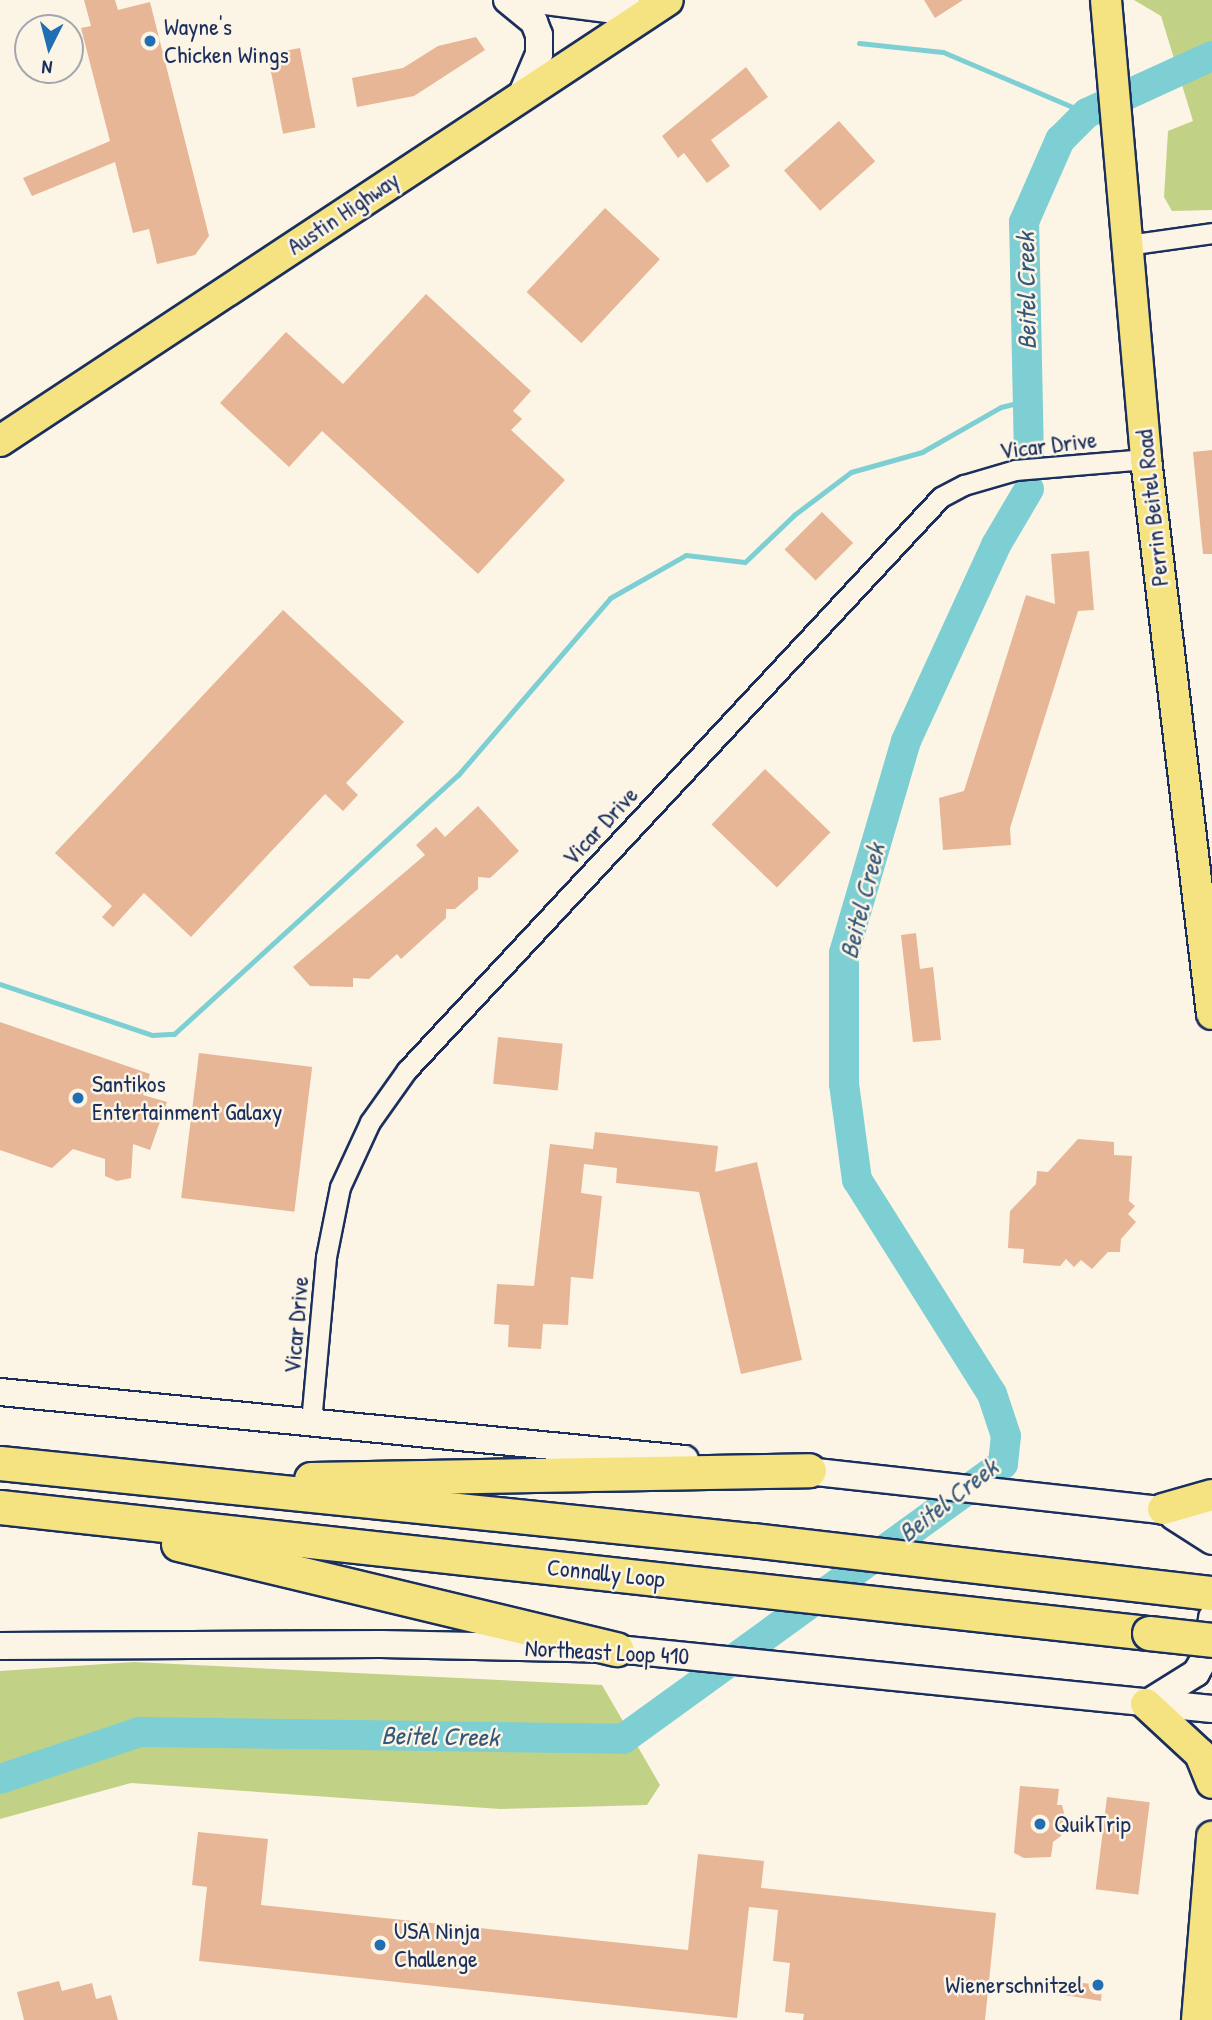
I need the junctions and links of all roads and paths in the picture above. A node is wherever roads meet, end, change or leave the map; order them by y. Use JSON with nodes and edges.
{"nodes":[{"id":1,"x":507,"y":0,"type":"edge"},
{"id":2,"x":538,"y":0,"type":"edge"},
{"id":3,"x":657,"y":7,"type":"edge"},
{"id":4,"x":1107,"y":9,"type":"edge"},
{"id":5,"x":522,"y":94,"type":"junction"},
{"id":6,"x":1212,"y":233,"type":"edge"},
{"id":7,"x":1127,"y":245,"type":"junction"},
{"id":8,"x":7,"y":440,"type":"edge"},
{"id":9,"x":1146,"y":459,"type":"junction"},
{"id":10,"x":1212,"y":1014,"type":"edge"},
{"id":11,"x":0,"y":1392,"type":"edge"},
{"id":12,"x":311,"y":1422,"type":"junction"},
{"id":13,"x":0,"y":1463,"type":"edge"},
{"id":14,"x":809,"y":1470,"type":"junction"},
{"id":15,"x":134,"y":1480,"type":"junction"},
{"id":16,"x":1212,"y":1495,"type":"edge"},
{"id":17,"x":11,"y":1508,"type":"edge"},
{"id":18,"x":1163,"y":1509,"type":"junction"},
{"id":19,"x":1212,"y":1516,"type":"edge"},
{"id":20,"x":1212,"y":1541,"type":"edge"},
{"id":21,"x":1212,"y":1592,"type":"edge"},
{"id":22,"x":1212,"y":1617,"type":"edge"},
{"id":23,"x":1212,"y":1640,"type":"edge"},
{"id":24,"x":0,"y":1646,"type":"edge"},
{"id":25,"x":617,"y":1650,"type":"junction"},
{"id":26,"x":1146,"y":1704,"type":"junction"},
{"id":27,"x":1212,"y":1709,"type":"edge"},
{"id":28,"x":1212,"y":1783,"type":"edge"},
{"id":29,"x":1212,"y":1837,"type":"edge"},
{"id":30,"x":1207,"y":1962,"type":"edge"},
{"id":31,"x":1197,"y":2020,"type":"edge"}],
"edges":[{"from":1,"to":5,"type":"main road"},
{"from":2,"to":3,"type":"main road"},
{"from":3,"to":5,"type":"main road","name":"Austin Highway"},
{"from":4,"to":7,"type":"main road","name":"Perrin Beitel Road"},
{"from":5,"to":8,"type":"main road","name":"Austin Highway"},
{"from":6,"to":7,"type":"street"},
{"from":7,"to":9,"type":"main road","name":"Perrin Beitel Road"},
{"from":9,"to":10,"type":"main road","name":"Perrin Beitel Road"},
{"from":9,"to":12,"type":"street","name":"Vicar Drive"},
{"from":11,"to":12,"type":"main road"},
{"from":12,"to":14,"type":"main road"},
{"from":13,"to":15,"type":"highway","name":"Connally Loop"},
{"from":14,"to":15,"type":"highway"},
{"from":14,"to":18,"type":"main road"},
{"from":15,"to":21,"type":"highway","name":"Connally Loop"},
{"from":16,"to":18,"type":"main road"},
{"from":17,"to":23,"type":"highway","name":"Connally Loop","bridge":true},
{"from":17,"to":25,"type":"highway"},
{"from":18,"to":19,"type":"main road"},
{"from":18,"to":20,"type":"main road"},
{"from":22,"to":26,"type":"main road"},
{"from":24,"to":25,"type":"main road","name":"Northeast Loop 410"},
{"from":25,"to":26,"type":"main road","name":"Northeast Loop 410"},
{"from":26,"to":27,"type":"main road","name":"Northeast Loop 410"},
{"from":26,"to":28,"type":"main road"},
{"from":29,"to":30,"type":"main road"},
{"from":30,"to":31,"type":"main road"}]}
